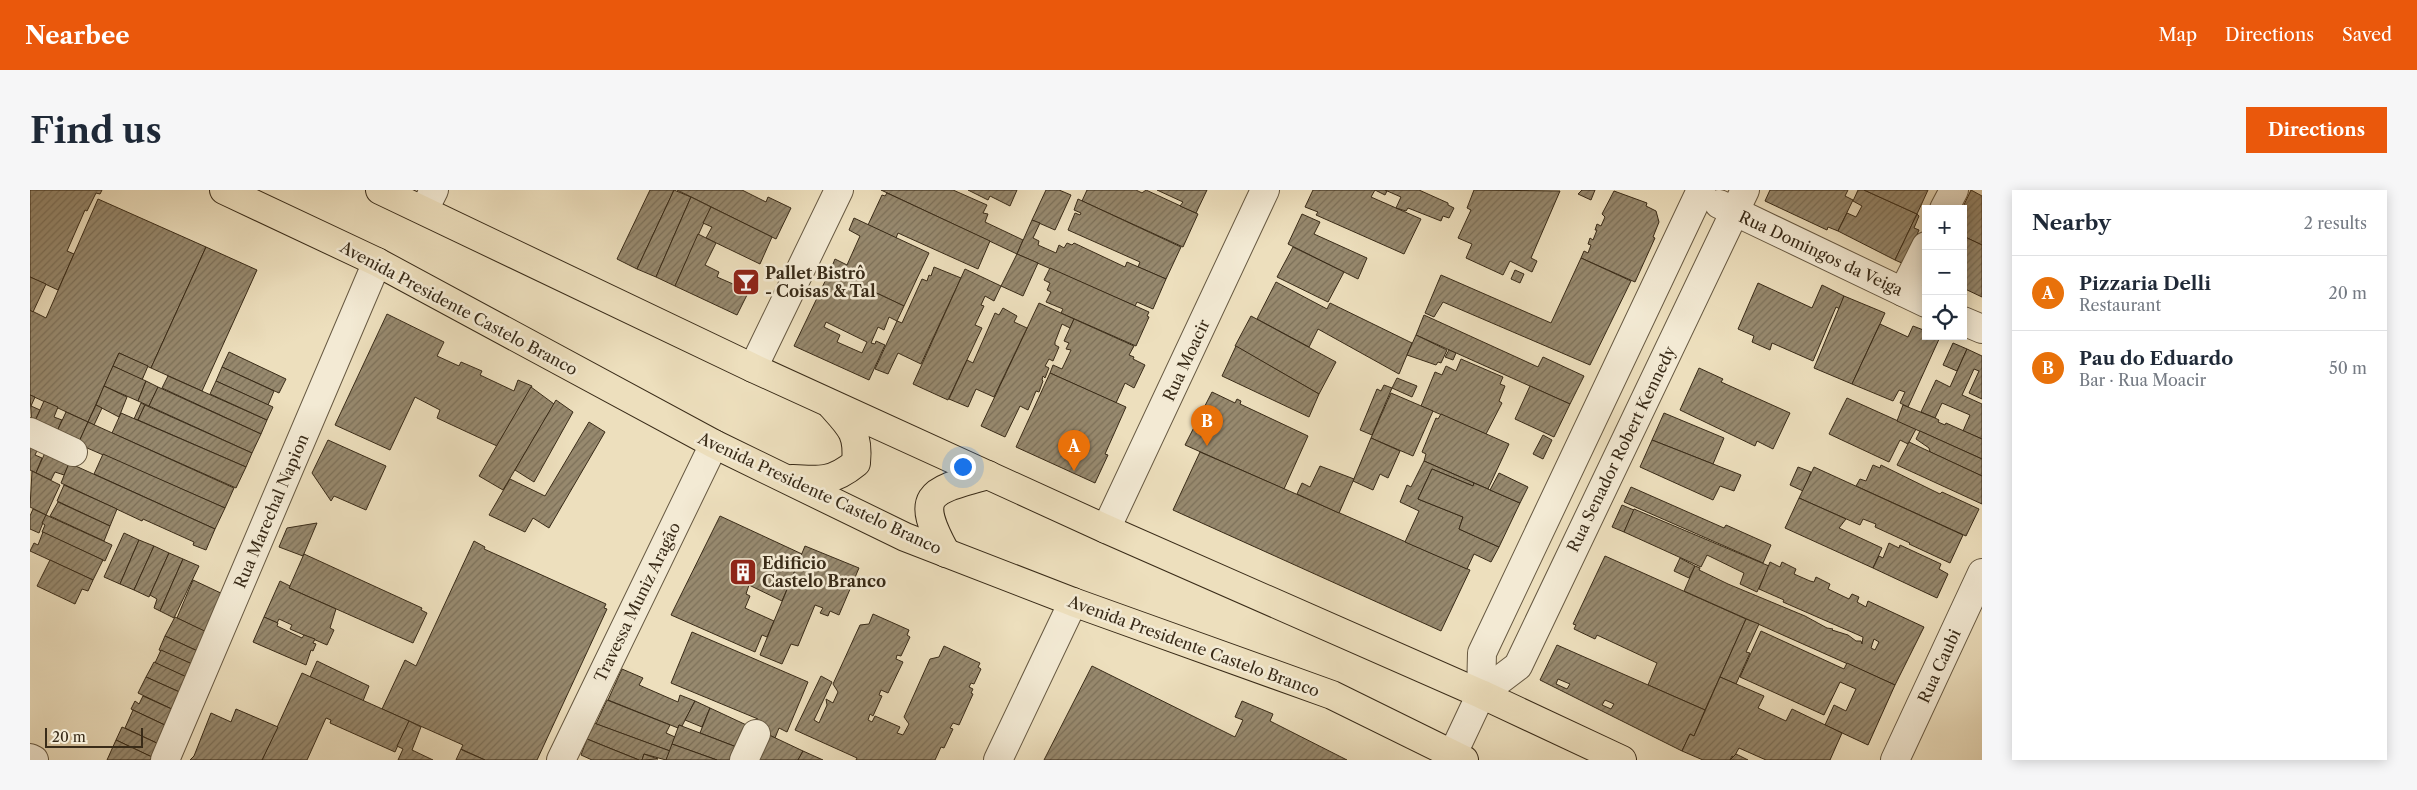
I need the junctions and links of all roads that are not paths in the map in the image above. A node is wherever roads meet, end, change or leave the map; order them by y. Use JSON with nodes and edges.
{"nodes":[{"id":1,"x":224,"y":190,"type":"edge"},
{"id":2,"x":380,"y":190,"type":"edge"},
{"id":3,"x":838,"y":190,"type":"edge"},
{"id":4,"x":1265,"y":190,"type":"edge"},
{"id":5,"x":1954,"y":190,"type":"edge"},
{"id":6,"x":1696,"y":192,"type":"edge"},
{"id":7,"x":429,"y":200,"type":"edge"},
{"id":8,"x":1740,"y":201,"type":"edge"},
{"id":9,"x":1946,"y":205,"type":"edge"},
{"id":10,"x":1925,"y":250,"type":"edge"},
{"id":11,"x":377,"y":262,"type":"junction"},
{"id":12,"x":1914,"y":297,"type":"edge"},
{"id":13,"x":1967,"y":322,"type":"edge"},
{"id":14,"x":1982,"y":330,"type":"edge"},
{"id":15,"x":753,"y":368,"type":"junction"},
{"id":16,"x":829,"y":402,"type":"junction"},
{"id":17,"x":30,"y":432,"type":"edge"},
{"id":18,"x":714,"y":444,"type":"junction"},
{"id":19,"x":73,"y":452,"type":"dead end"},
{"id":20,"x":988,"y":475,"type":"junction"},
{"id":21,"x":786,"y":479,"type":"junction"},
{"id":22,"x":1106,"y":529,"type":"junction"},
{"id":23,"x":946,"y":553,"type":"junction"},
{"id":24,"x":1982,"y":573,"type":"edge"},
{"id":25,"x":1073,"y":602,"type":"junction"},
{"id":26,"x":1481,"y":694,"type":"junction"},
{"id":27,"x":756,"y":734,"type":"dead end"},
{"id":28,"x":30,"y":758,"type":"edge"},
{"id":29,"x":1455,"y":758,"type":"edge"},
{"id":30,"x":34,"y":760,"type":"edge"},
{"id":31,"x":166,"y":760,"type":"edge"},
{"id":32,"x":561,"y":760,"type":"edge"},
{"id":33,"x":744,"y":760,"type":"edge"},
{"id":34,"x":998,"y":760,"type":"edge"},
{"id":35,"x":1622,"y":760,"type":"edge"},
{"id":36,"x":1895,"y":760,"type":"edge"}],
"edges":[{"from":1,"to":11,"type":"main road","name":"Avenida Presidente Castelo Branco"},
{"from":2,"to":7,"type":"main road"},
{"from":3,"to":15,"type":"street"},
{"from":4,"to":22,"type":"street","name":"Rua Moacir"},
{"from":5,"to":9,"type":"street"},
{"from":6,"to":8,"type":"street","name":"Rua Domingos da Veiga"},
{"from":6,"to":26,"type":"street","name":"Rua Senador Robert Kennedy"},
{"from":7,"to":15,"type":"main road"},
{"from":8,"to":12,"type":"street","name":"Rua Domingos da Veiga"},
{"from":8,"to":26,"type":"street","name":"Rua Senador Robert Kennedy"},
{"from":10,"to":12,"type":"street"},
{"from":11,"to":18,"type":"main road","name":"Avenida Presidente Castelo Branco"},
{"from":11,"to":31,"type":"street","name":"Rua Marechal Napion"},
{"from":13,"to":14,"type":"street"},
{"from":15,"to":16,"type":"main road"},
{"from":16,"to":20,"type":"main road"},
{"from":16,"to":21,"type":"main road"},
{"from":17,"to":19,"type":"street"},
{"from":18,"to":21,"type":"main road","name":"Avenida Presidente Castelo Branco"},
{"from":18,"to":32,"type":"street","name":"Travessa Muniz Aragão"},
{"from":20,"to":22,"type":"main road"},
{"from":20,"to":23,"type":"main road"},
{"from":21,"to":23,"type":"main road","name":"Avenida Presidente Castelo Branco"},
{"from":22,"to":26,"type":"main road"},
{"from":23,"to":25,"type":"main road","name":"Avenida Presidente Castelo Branco"},
{"from":24,"to":36,"type":"street","name":"Rua Caubi"},
{"from":25,"to":29,"type":"main road","name":"Avenida Presidente Castelo Branco"},
{"from":25,"to":34,"type":"street"},
{"from":26,"to":29,"type":"street","name":"Rua Senador Robert Kennedy"},
{"from":26,"to":35,"type":"main road"},
{"from":27,"to":33,"type":"street"},
{"from":28,"to":30,"type":"street"}]}
